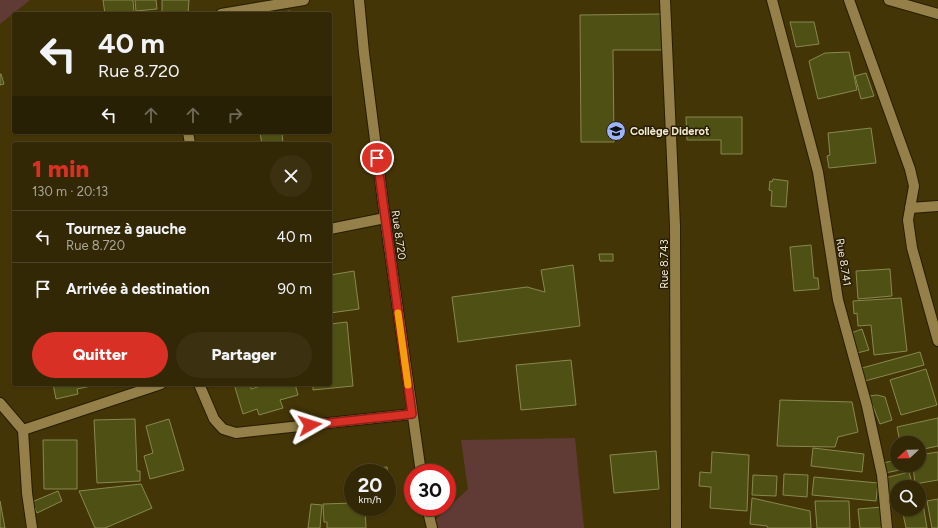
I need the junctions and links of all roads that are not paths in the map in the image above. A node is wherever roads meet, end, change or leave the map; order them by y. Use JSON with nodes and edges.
{"nodes":[{"id":1,"x":304,"y":0,"type":"edge"},
{"id":2,"x":359,"y":0,"type":"edge"},
{"id":3,"x":665,"y":0,"type":"edge"},
{"id":4,"x":772,"y":0,"type":"edge"},
{"id":5,"x":849,"y":0,"type":"edge"},
{"id":6,"x":889,"y":0,"type":"edge"},
{"id":7,"x":234,"y":12,"type":"edge"},
{"id":8,"x":938,"y":14,"type":"edge"},
{"id":9,"x":938,"y":206,"type":"edge"},
{"id":10,"x":910,"y":208,"type":"junction"},
{"id":11,"x":385,"y":218,"type":"junction"},
{"id":12,"x":332,"y":229,"type":"edge"},
{"id":13,"x":938,"y":341,"type":"edge"},
{"id":14,"x":155,"y":386,"type":"edge"},
{"id":15,"x":200,"y":386,"type":"edge"},
{"id":16,"x":0,"y":402,"type":"edge"},
{"id":17,"x":412,"y":414,"type":"junction"},
{"id":18,"x":23,"y":430,"type":"junction"},
{"id":19,"x":420,"y":464,"type":"edge"},
{"id":20,"x":429,"y":516,"type":"edge"},
{"id":21,"x":32,"y":528,"type":"edge"},
{"id":22,"x":432,"y":528,"type":"edge"},
{"id":23,"x":676,"y":528,"type":"edge"},
{"id":24,"x":887,"y":528,"type":"edge"}],
"edges":[{"from":1,"to":7,"type":"street"},
{"from":2,"to":11,"type":"street","name":"Rue 8.720"},
{"from":3,"to":23,"type":"street","name":"Rue 8.743"},
{"from":4,"to":24,"type":"street","name":"Rue 8.741"},
{"from":5,"to":10,"type":"street"},
{"from":6,"to":8,"type":"street"},
{"from":9,"to":10,"type":"street"},
{"from":10,"to":13,"type":"street"},
{"from":11,"to":12,"type":"street"},
{"from":11,"to":17,"type":"street","name":"Rue 8.720"},
{"from":14,"to":18,"type":"street"},
{"from":15,"to":17,"type":"street"},
{"from":16,"to":18,"type":"street"},
{"from":17,"to":19,"type":"street","name":"Rue 8.720"},
{"from":18,"to":21,"type":"street"},
{"from":20,"to":22,"type":"street"}]}
